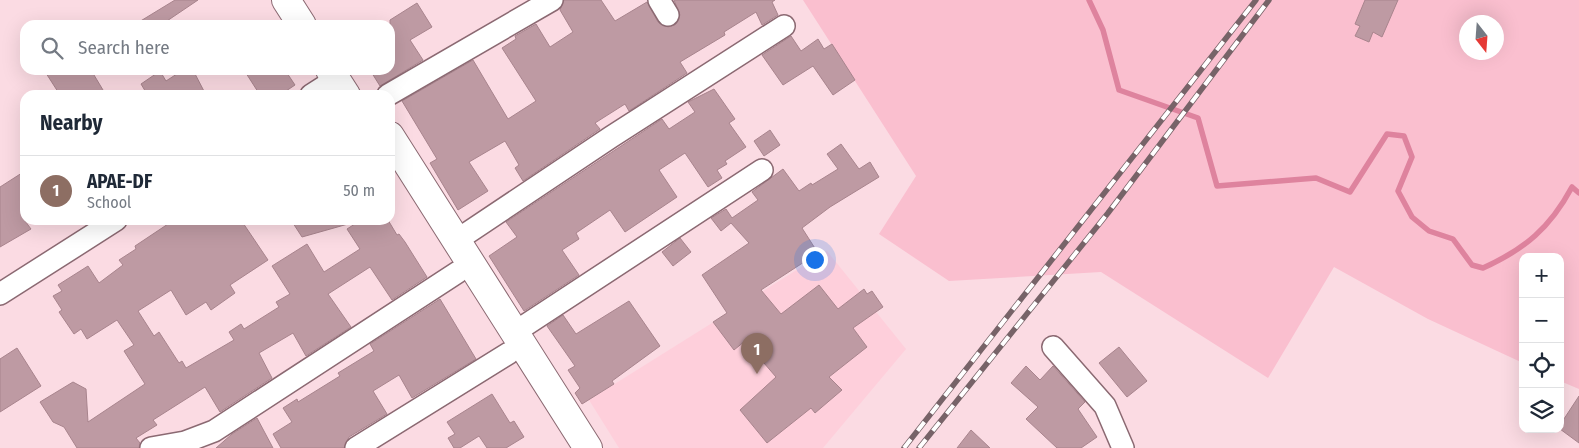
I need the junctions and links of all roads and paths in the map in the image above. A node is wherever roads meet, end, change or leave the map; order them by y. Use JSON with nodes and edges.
{"nodes":[{"id":1,"x":286,"y":0,"type":"edge"},
{"id":2,"x":306,"y":0,"type":"edge"},
{"id":3,"x":552,"y":0,"type":"edge"},
{"id":4,"x":299,"y":20,"type":"edge"},
{"id":5,"x":318,"y":20,"type":"edge"},
{"id":6,"x":784,"y":26,"type":"dead end"},
{"id":7,"x":340,"y":78,"type":"edge"},
{"id":8,"x":320,"y":90,"type":"edge"},
{"id":9,"x":357,"y":90,"type":"edge"},
{"id":10,"x":395,"y":91,"type":"edge"},
{"id":11,"x":395,"y":144,"type":"edge"},
{"id":12,"x":762,"y":170,"type":"dead end"},
{"id":13,"x":395,"y":172,"type":"edge"},
{"id":14,"x":108,"y":225,"type":"edge"},
{"id":15,"x":457,"y":240,"type":"junction"},
{"id":16,"x":458,"y":272,"type":"junction"},
{"id":17,"x":0,"y":294,"type":"edge"},
{"id":18,"x":512,"y":342,"type":"junction"},
{"id":19,"x":1053,"y":347,"type":"dead end"},
{"id":20,"x":151,"y":448,"type":"edge"},
{"id":21,"x":356,"y":448,"type":"edge"},
{"id":22,"x":569,"y":448,"type":"edge"},
{"id":23,"x":588,"y":448,"type":"edge"},
{"id":24,"x":1124,"y":448,"type":"edge"}],
"edges":[{"from":1,"to":4,"type":"street"},
{"from":2,"to":5,"type":"street"},
{"from":3,"to":10,"type":"street"},
{"from":6,"to":15,"type":"street"},
{"from":7,"to":8,"type":"street"},
{"from":7,"to":9,"type":"street"},
{"from":11,"to":15,"type":"street"},
{"from":12,"to":18,"type":"street"},
{"from":13,"to":16,"type":"street"},
{"from":14,"to":17,"type":"street"},
{"from":15,"to":18,"type":"street"},
{"from":16,"to":18,"type":"street"},
{"from":16,"to":20,"type":"street"},
{"from":18,"to":21,"type":"street"},
{"from":18,"to":22,"type":"street"},
{"from":18,"to":23,"type":"street"},
{"from":19,"to":24,"type":"street"}]}
